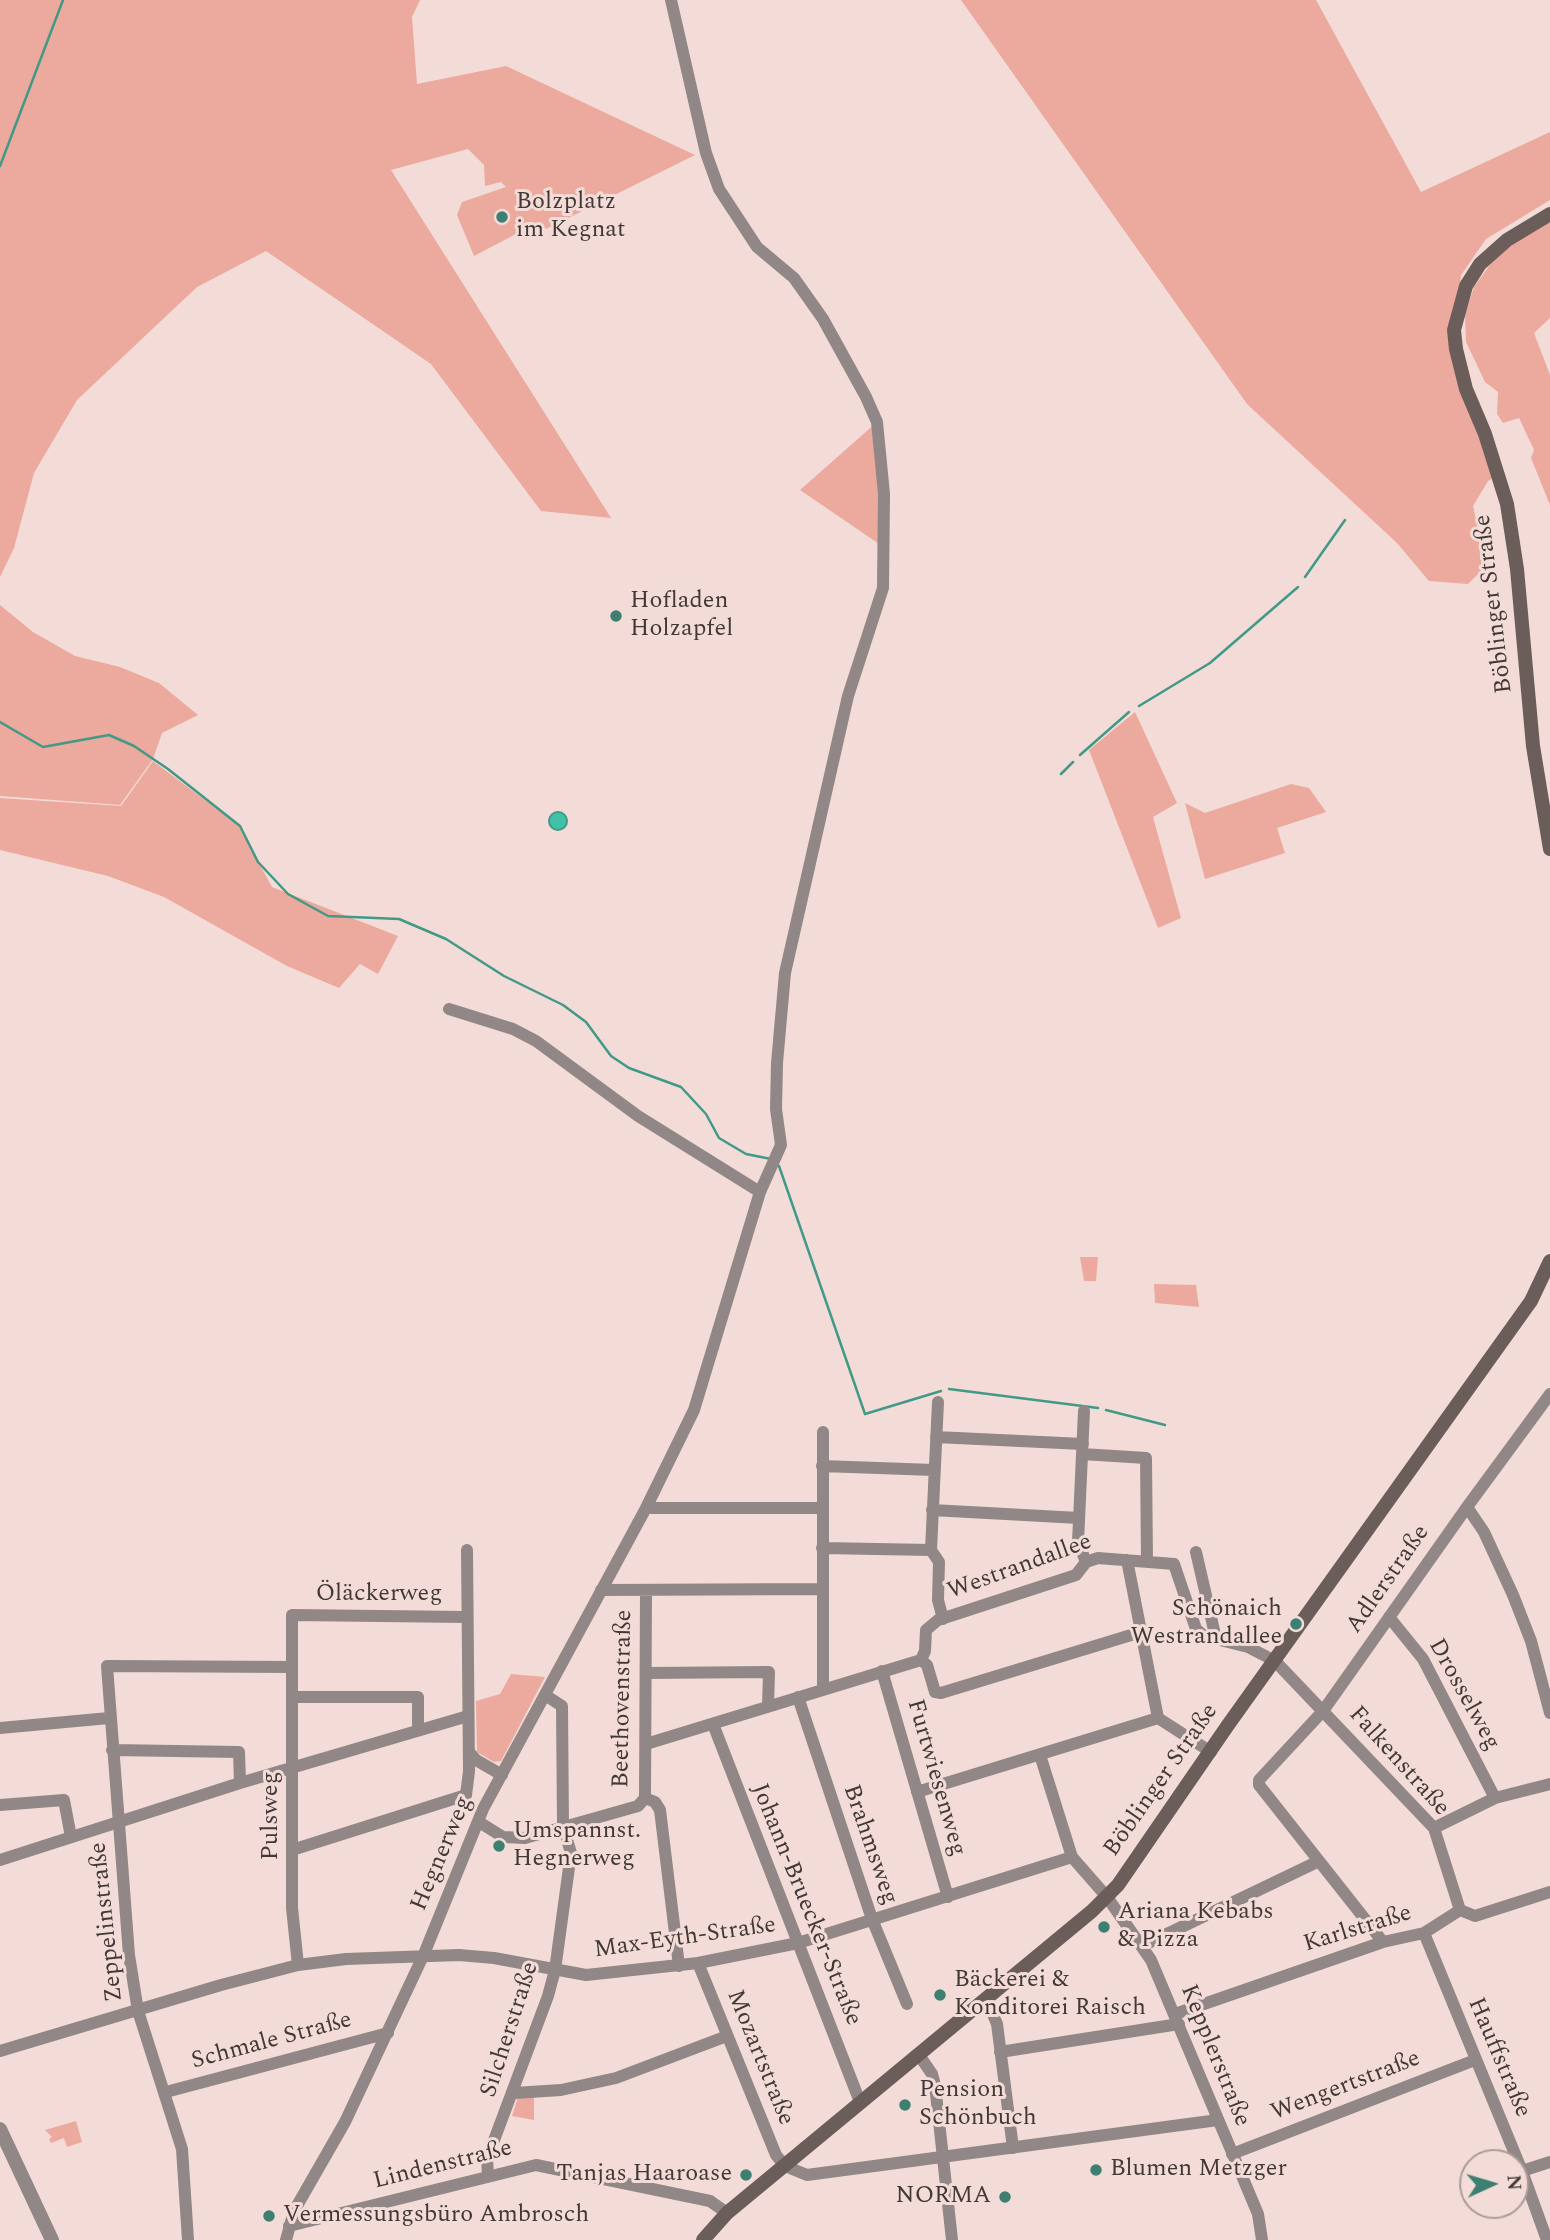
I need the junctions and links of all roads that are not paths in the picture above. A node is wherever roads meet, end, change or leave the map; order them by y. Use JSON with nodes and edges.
{"nodes":[{"id":1,"x":671,"y":0,"type":"edge"},
{"id":2,"x":1550,"y":214,"type":"edge"},
{"id":3,"x":1550,"y":849,"type":"edge"},
{"id":4,"x":449,"y":1009,"type":"dead end"},
{"id":5,"x":760,"y":1192,"type":"junction"},
{"id":6,"x":1550,"y":1262,"type":"edge"},
{"id":7,"x":1548,"y":1401,"type":"edge"},
{"id":8,"x":938,"y":1402,"type":"dead end"},
{"id":9,"x":1084,"y":1411,"type":"dead end"},
{"id":10,"x":822,"y":1432,"type":"dead end"},
{"id":11,"x":936,"y":1437,"type":"junction"},
{"id":12,"x":1083,"y":1449,"type":"junction"},
{"id":13,"x":822,"y":1466,"type":"junction"},
{"id":14,"x":934,"y":1470,"type":"junction"},
{"id":15,"x":1466,"y":1507,"type":"junction"},
{"id":16,"x":646,"y":1508,"type":"junction"},
{"id":17,"x":822,"y":1508,"type":"junction"},
{"id":18,"x":932,"y":1510,"type":"junction"},
{"id":19,"x":1079,"y":1518,"type":"junction"},
{"id":20,"x":822,"y":1548,"type":"junction"},
{"id":21,"x":467,"y":1550,"type":"dead end"},
{"id":22,"x":931,"y":1550,"type":"junction"},
{"id":23,"x":1196,"y":1552,"type":"dead end"},
{"id":24,"x":1127,"y":1560,"type":"junction"},
{"id":25,"x":1147,"y":1561,"type":"junction"},
{"id":26,"x":1086,"y":1562,"type":"junction"},
{"id":27,"x":822,"y":1589,"type":"junction"},
{"id":28,"x":601,"y":1590,"type":"junction"},
{"id":29,"x":646,"y":1590,"type":"junction"},
{"id":30,"x":292,"y":1615,"type":"joint"},
{"id":31,"x":466,"y":1616,"type":"junction"},
{"id":32,"x":1389,"y":1616,"type":"junction"},
{"id":33,"x":943,"y":1619,"type":"junction"},
{"id":34,"x":1214,"y":1630,"type":"dead end"},
{"id":35,"x":1141,"y":1632,"type":"junction"},
{"id":36,"x":921,"y":1660,"type":"junction"},
{"id":37,"x":1275,"y":1661,"type":"junction"},
{"id":38,"x":292,"y":1667,"type":"junction"},
{"id":39,"x":882,"y":1671,"type":"junction"},
{"id":40,"x":646,"y":1674,"type":"junction"},
{"id":41,"x":822,"y":1689,"type":"junction"},
{"id":42,"x":545,"y":1695,"type":"junction"},
{"id":43,"x":292,"y":1697,"type":"junction"},
{"id":44,"x":798,"y":1697,"type":"junction"},
{"id":45,"x":768,"y":1706,"type":"junction"},
{"id":46,"x":1323,"y":1711,"type":"junction"},
{"id":47,"x":1550,"y":1713,"type":"edge"},
{"id":48,"x":468,"y":1716,"type":"junction"},
{"id":49,"x":109,"y":1718,"type":"junction"},
{"id":50,"x":1158,"y":1718,"type":"junction"},
{"id":51,"x":713,"y":1724,"type":"junction"},
{"id":52,"x":0,"y":1728,"type":"edge"},
{"id":53,"x":418,"y":1729,"type":"junction"},
{"id":54,"x":646,"y":1744,"type":"junction"},
{"id":55,"x":112,"y":1749,"type":"junction"},
{"id":56,"x":469,"y":1752,"type":"junction"},
{"id":57,"x":1211,"y":1752,"type":"junction"},
{"id":58,"x":1040,"y":1755,"type":"junction"},
{"id":59,"x":293,"y":1767,"type":"junction"},
{"id":60,"x":502,"y":1775,"type":"junction"},
{"id":61,"x":240,"y":1783,"type":"junction"},
{"id":62,"x":1550,"y":1784,"type":"edge"},
{"id":63,"x":917,"y":1792,"type":"junction"},
{"id":64,"x":645,"y":1798,"type":"junction"},
{"id":65,"x":1495,"y":1798,"type":"junction"},
{"id":66,"x":0,"y":1805,"type":"edge"},
{"id":67,"x":119,"y":1822,"type":"junction"},
{"id":68,"x":479,"y":1822,"type":"junction"},
{"id":69,"x":563,"y":1826,"type":"junction"},
{"id":70,"x":1434,"y":1828,"type":"junction"},
{"id":71,"x":71,"y":1837,"type":"junction"},
{"id":72,"x":292,"y":1850,"type":"junction"},
{"id":73,"x":1072,"y":1857,"type":"junction"},
{"id":74,"x":0,"y":1860,"type":"edge"},
{"id":75,"x":1319,"y":1861,"type":"junction"},
{"id":76,"x":1549,"y":1896,"type":"edge"},
{"id":77,"x":948,"y":1897,"type":"junction"},
{"id":78,"x":1107,"y":1897,"type":"junction"},
{"id":79,"x":1460,"y":1910,"type":"junction"},
{"id":80,"x":872,"y":1919,"type":"junction"},
{"id":81,"x":1424,"y":1933,"type":"junction"},
{"id":82,"x":1383,"y":1942,"type":"junction"},
{"id":83,"x":798,"y":1943,"type":"junction"},
{"id":84,"x":1142,"y":1945,"type":"junction"},
{"id":85,"x":424,"y":1954,"type":"junction"},
{"id":86,"x":698,"y":1963,"type":"junction"},
{"id":87,"x":298,"y":1965,"type":"junction"},
{"id":88,"x":679,"y":1966,"type":"junction"},
{"id":89,"x":555,"y":1970,"type":"junction"},
{"id":90,"x":986,"y":1998,"type":"junction"},
{"id":91,"x":907,"y":2004,"type":"dead end"},
{"id":92,"x":138,"y":2011,"type":"junction"},
{"id":93,"x":1177,"y":2019,"type":"junction"},
{"id":94,"x":388,"y":2034,"type":"junction"},
{"id":95,"x":727,"y":2036,"type":"junction"},
{"id":96,"x":0,"y":2051,"type":"edge"},
{"id":97,"x":1000,"y":2052,"type":"junction"},
{"id":98,"x":919,"y":2054,"type":"junction"},
{"id":99,"x":1475,"y":2060,"type":"junction"},
{"id":100,"x":166,"y":2092,"type":"junction"},
{"id":101,"x":514,"y":2093,"type":"junction"},
{"id":102,"x":860,"y":2102,"type":"junction"},
{"id":103,"x":1218,"y":2120,"type":"junction"},
{"id":104,"x":0,"y":2129,"type":"edge"},
{"id":105,"x":1013,"y":2148,"type":"junction"},
{"id":106,"x":1513,"y":2149,"type":"edge"},
{"id":107,"x":1232,"y":2154,"type":"junction"},
{"id":108,"x":942,"y":2157,"type":"junction"},
{"id":109,"x":1550,"y":2162,"type":"edge"},
{"id":110,"x":785,"y":2166,"type":"junction"},
{"id":111,"x":1529,"y":2169,"type":"edge"},
{"id":112,"x":488,"y":2175,"type":"junction"},
{"id":113,"x":1529,"y":2191,"type":"edge"},
{"id":114,"x":727,"y":2213,"type":"junction"},
{"id":115,"x":289,"y":2226,"type":"junction"},
{"id":116,"x":706,"y":2238,"type":"edge"},
{"id":117,"x":51,"y":2240,"type":"edge"},
{"id":118,"x":188,"y":2240,"type":"edge"},
{"id":119,"x":286,"y":2240,"type":"edge"},
{"id":120,"x":952,"y":2240,"type":"edge"},
{"id":121,"x":1262,"y":2240,"type":"edge"},
{"id":122,"x":1546,"y":2240,"type":"edge"}],
"edges":[{"from":1,"to":5,"type":"street","name":"Hegnerweg"},
{"from":2,"to":3,"type":"main road","name":"Böblinger Straße"},
{"from":4,"to":5,"type":"street"},
{"from":5,"to":16,"type":"street","name":"Hegnerweg"},
{"from":6,"to":37,"type":"main road","name":"Böblinger Straße"},
{"from":7,"to":15,"type":"street","name":"Adlerstraße"},
{"from":8,"to":11,"type":"street"},
{"from":9,"to":12,"type":"street"},
{"from":10,"to":13,"type":"street"},
{"from":11,"to":12,"type":"street"},
{"from":11,"to":14,"type":"street"},
{"from":12,"to":19,"type":"street"},
{"from":12,"to":25,"type":"street"},
{"from":13,"to":14,"type":"street"},
{"from":13,"to":17,"type":"street"},
{"from":14,"to":18,"type":"street"},
{"from":15,"to":32,"type":"street","name":"Adlerstraße"},
{"from":15,"to":47,"type":"street"},
{"from":16,"to":17,"type":"street"},
{"from":16,"to":28,"type":"street","name":"Hegnerweg"},
{"from":17,"to":20,"type":"street"},
{"from":18,"to":19,"type":"street"},
{"from":18,"to":22,"type":"street"},
{"from":19,"to":26,"type":"street"},
{"from":20,"to":22,"type":"street"},
{"from":20,"to":27,"type":"street"},
{"from":21,"to":31,"type":"street","name":"Öläckerweg"},
{"from":22,"to":33,"type":"street"},
{"from":23,"to":34,"type":"street"},
{"from":24,"to":25,"type":"street","name":"Westrandallee"},
{"from":24,"to":26,"type":"street","name":"Westrandallee"},
{"from":24,"to":35,"type":"street"},
{"from":25,"to":37,"type":"street","name":"Westrandallee"},
{"from":26,"to":33,"type":"street","name":"Westrandallee"},
{"from":27,"to":29,"type":"street"},
{"from":27,"to":41,"type":"street"},
{"from":28,"to":29,"type":"street"},
{"from":28,"to":42,"type":"street","name":"Hegnerweg"},
{"from":29,"to":40,"type":"street","name":"Beethovenstraße"},
{"from":30,"to":31,"type":"street","name":"Öläckerweg"},
{"from":30,"to":38,"type":"street","name":"Pulsweg"},
{"from":31,"to":48,"type":"street","name":"Öläckerweg"},
{"from":32,"to":46,"type":"street","name":"Adlerstraße"},
{"from":32,"to":65,"type":"street","name":"Drosselweg"},
{"from":33,"to":36,"type":"street","name":"Westrandallee"},
{"from":35,"to":36,"type":"street"},
{"from":35,"to":50,"type":"street"},
{"from":36,"to":39,"type":"street"},
{"from":37,"to":46,"type":"street","name":"Falkenstraße"},
{"from":37,"to":57,"type":"main road","name":"Böblinger Straße"},
{"from":38,"to":43,"type":"street","name":"Pulsweg"},
{"from":38,"to":49,"type":"street","name":"Zeppelinstraße"},
{"from":39,"to":41,"type":"street"},
{"from":39,"to":63,"type":"street","name":"Furtwiesenweg"},
{"from":40,"to":45,"type":"street"},
{"from":40,"to":54,"type":"street","name":"Beethovenstraße"},
{"from":41,"to":44,"type":"street"},
{"from":42,"to":60,"type":"street","name":"Hegnerweg"},
{"from":42,"to":69,"type":"street","name":"Silcherstraße"},
{"from":43,"to":53,"type":"street"},
{"from":43,"to":59,"type":"street","name":"Pulsweg"},
{"from":44,"to":45,"type":"street"},
{"from":44,"to":80,"type":"street","name":"Brahmsweg"},
{"from":45,"to":51,"type":"street"},
{"from":46,"to":70,"type":"street","name":"Falkenstraße"},
{"from":46,"to":75,"type":"street","name":"Adlerstraße"},
{"from":48,"to":53,"type":"street"},
{"from":48,"to":56,"type":"street","name":"Öläckerweg"},
{"from":49,"to":52,"type":"street"},
{"from":49,"to":55,"type":"street","name":"Zeppelinstraße"},
{"from":50,"to":57,"type":"street"},
{"from":50,"to":58,"type":"street"},
{"from":51,"to":54,"type":"street"},
{"from":51,"to":83,"type":"street","name":"Johann-Bruecker-Straße"},
{"from":53,"to":59,"type":"street"},
{"from":54,"to":64,"type":"street","name":"Beethovenstraße"},
{"from":55,"to":61,"type":"street"},
{"from":55,"to":67,"type":"street","name":"Zeppelinstraße"},
{"from":56,"to":60,"type":"street"},
{"from":56,"to":72,"type":"street","name":"Öläckerweg"},
{"from":57,"to":78,"type":"main road","name":"Böblinger Straße"},
{"from":58,"to":63,"type":"street"},
{"from":58,"to":73,"type":"street"},
{"from":59,"to":61,"type":"street"},
{"from":59,"to":72,"type":"street","name":"Pulsweg"},
{"from":60,"to":68,"type":"street","name":"Hegnerweg"},
{"from":61,"to":67,"type":"street"},
{"from":62,"to":65,"type":"street"},
{"from":63,"to":77,"type":"street","name":"Furtwiesenweg"},
{"from":64,"to":69,"type":"street","name":"Beethovenstraße"},
{"from":64,"to":88,"type":"street"},
{"from":65,"to":70,"type":"street"},
{"from":66,"to":71,"type":"street"},
{"from":67,"to":71,"type":"street"},
{"from":67,"to":92,"type":"street","name":"Zeppelinstraße"},
{"from":68,"to":69,"type":"street","name":"Beethovenstraße"},
{"from":68,"to":85,"type":"street","name":"Hegnerweg"},
{"from":69,"to":89,"type":"street","name":"Silcherstraße"},
{"from":70,"to":79,"type":"street","name":"Falkenstraße"},
{"from":71,"to":74,"type":"street"},
{"from":72,"to":87,"type":"street","name":"Pulsweg"},
{"from":73,"to":77,"type":"street","name":"Max-Eyth-Straße"},
{"from":73,"to":78,"type":"street"},
{"from":75,"to":82,"type":"street"},
{"from":75,"to":84,"type":"street"},
{"from":76,"to":79,"type":"street"},
{"from":77,"to":80,"type":"street","name":"Max-Eyth-Straße"},
{"from":78,"to":84,"type":"street","name":"Kepplerstraße"},
{"from":78,"to":90,"type":"main road","name":"Böblinger Straße"},
{"from":79,"to":81,"type":"street","name":"Karlstraße"},
{"from":80,"to":83,"type":"street","name":"Max-Eyth-Straße"},
{"from":80,"to":91,"type":"street","name":"Brahmsweg"},
{"from":81,"to":82,"type":"street","name":"Karlstraße"},
{"from":81,"to":99,"type":"street","name":"Hauffstraße"},
{"from":82,"to":93,"type":"street","name":"Karlstraße"},
{"from":83,"to":86,"type":"street","name":"Max-Eyth-Straße"},
{"from":83,"to":102,"type":"street","name":"Johann-Bruecker-Straße"},
{"from":84,"to":93,"type":"street","name":"Kepplerstraße"},
{"from":85,"to":87,"type":"street","name":"Max-Eyth-Straße"},
{"from":85,"to":89,"type":"street","name":"Max-Eyth-Straße"},
{"from":85,"to":94,"type":"street","name":"Hegnerweg"},
{"from":86,"to":88,"type":"street","name":"Max-Eyth-Straße"},
{"from":86,"to":95,"type":"street","name":"Mozartstraße"},
{"from":87,"to":92,"type":"street","name":"Max-Eyth-Straße"},
{"from":88,"to":89,"type":"street","name":"Max-Eyth-Straße"},
{"from":89,"to":101,"type":"street","name":"Silcherstraße"},
{"from":90,"to":97,"type":"street"},
{"from":90,"to":98,"type":"main road","name":"Böblinger Straße"},
{"from":92,"to":96,"type":"street","name":"Max-Eyth-Straße"},
{"from":92,"to":100,"type":"street","name":"Zeppelinstraße"},
{"from":93,"to":97,"type":"street","name":"Karlstraße"},
{"from":93,"to":103,"type":"street","name":"Kepplerstraße"},
{"from":94,"to":100,"type":"street","name":"Schmale Straße"},
{"from":94,"to":115,"type":"street","name":"Hegnerweg"},
{"from":95,"to":101,"type":"street"},
{"from":95,"to":110,"type":"street","name":"Mozartstraße"},
{"from":97,"to":105,"type":"street"},
{"from":98,"to":102,"type":"main road","name":"Böblinger Straße"},
{"from":98,"to":108,"type":"street"},
{"from":99,"to":106,"type":"street","name":"Hauffstraße"},
{"from":99,"to":107,"type":"street","name":"Wengertstraße"},
{"from":100,"to":118,"type":"street","name":"Zeppelinstraße"},
{"from":101,"to":112,"type":"street","name":"Silcherstraße"},
{"from":102,"to":110,"type":"main road","name":"Böblinger Straße"},
{"from":103,"to":105,"type":"street"},
{"from":103,"to":107,"type":"street","name":"Kepplerstraße"},
{"from":104,"to":117,"type":"street"},
{"from":105,"to":108,"type":"street"},
{"from":107,"to":121,"type":"street","name":"Kepplerstraße"},
{"from":108,"to":110,"type":"street"},
{"from":108,"to":120,"type":"street"},
{"from":109,"to":111,"type":"street"},
{"from":110,"to":114,"type":"main road","name":"Böblinger Straße"},
{"from":112,"to":114,"type":"street","name":"Lindenstraße"},
{"from":112,"to":115,"type":"street","name":"Lindenstraße"},
{"from":113,"to":122,"type":"street","name":"Hauffstraße"},
{"from":114,"to":116,"type":"main road","name":"Böblinger Straße"},
{"from":115,"to":119,"type":"street","name":"Hegnerweg"}]}
